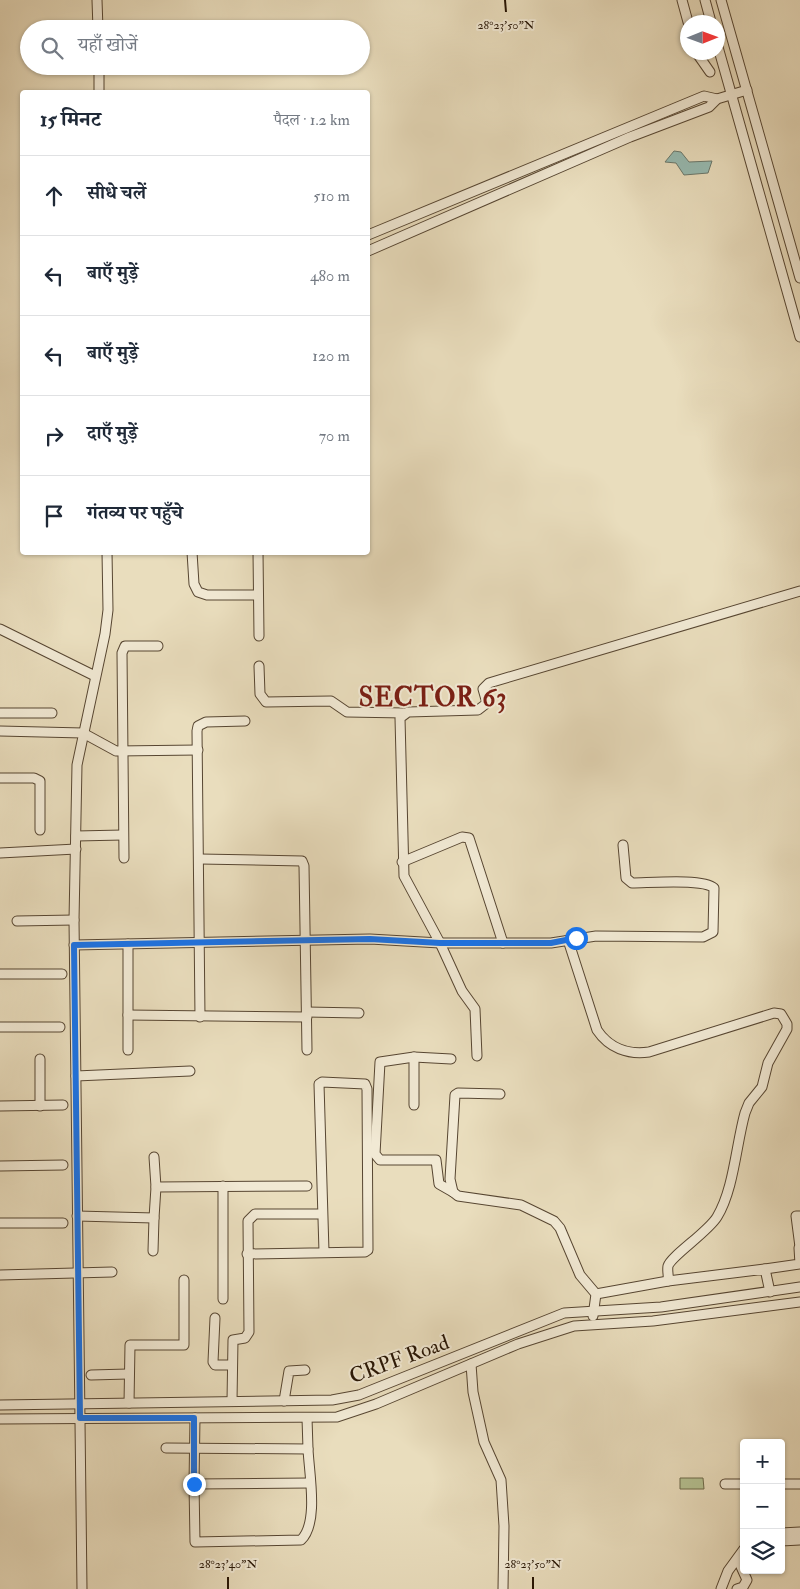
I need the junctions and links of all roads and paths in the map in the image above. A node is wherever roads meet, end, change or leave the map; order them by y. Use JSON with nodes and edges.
{"nodes":[{"id":1,"x":97,"y":0,"type":"edge"},
{"id":2,"x":682,"y":0,"type":"edge"},
{"id":3,"x":705,"y":0,"type":"edge"},
{"id":4,"x":721,"y":0,"type":"edge"},
{"id":5,"x":686,"y":15,"type":"edge"},
{"id":6,"x":709,"y":15,"type":"edge"},
{"id":7,"x":98,"y":20,"type":"edge"},
{"id":8,"x":702,"y":60,"type":"edge"},
{"id":9,"x":721,"y":60,"type":"edge"},
{"id":10,"x":710,"y":72,"type":"dead end"},
{"id":11,"x":99,"y":75,"type":"edge"},
{"id":12,"x":99,"y":90,"type":"edge"},
{"id":13,"x":747,"y":90,"type":"junction"},
{"id":14,"x":731,"y":96,"type":"junction"},
{"id":15,"x":717,"y":99,"type":"junction"},
{"id":16,"x":370,"y":234,"type":"edge"},
{"id":17,"x":370,"y":250,"type":"edge"},
{"id":18,"x":800,"y":278,"type":"edge"},
{"id":19,"x":800,"y":337,"type":"edge"},
{"id":20,"x":107,"y":555,"type":"edge"},
{"id":21,"x":192,"y":555,"type":"edge"},
{"id":22,"x":258,"y":555,"type":"edge"},
{"id":23,"x":800,"y":591,"type":"edge"},
{"id":24,"x":258,"y":595,"type":"junction"},
{"id":25,"x":0,"y":629,"type":"edge"},
{"id":26,"x":259,"y":636,"type":"dead end"},
{"id":27,"x":158,"y":646,"type":"dead end"},
{"id":28,"x":259,"y":666,"type":"dead end"},
{"id":29,"x":95,"y":676,"type":"junction"},
{"id":30,"x":0,"y":713,"type":"edge"},
{"id":31,"x":18,"y":713,"type":"junction"},
{"id":32,"x":52,"y":713,"type":"dead end"},
{"id":33,"x":405,"y":713,"type":"junction"},
{"id":34,"x":245,"y":721,"type":"dead end"},
{"id":35,"x":0,"y":731,"type":"edge"},
{"id":36,"x":19,"y":731,"type":"junction"},
{"id":37,"x":83,"y":733,"type":"junction"},
{"id":38,"x":198,"y":750,"type":"junction"},
{"id":39,"x":122,"y":751,"type":"junction"},
{"id":40,"x":0,"y":778,"type":"edge"},
{"id":41,"x":40,"y":830,"type":"dead end"},
{"id":42,"x":123,"y":835,"type":"junction"},
{"id":43,"x":76,"y":836,"type":"junction"},
{"id":44,"x":623,"y":845,"type":"dead end"},
{"id":45,"x":76,"y":849,"type":"junction"},
{"id":46,"x":0,"y":854,"type":"edge"},
{"id":47,"x":124,"y":858,"type":"dead end"},
{"id":48,"x":200,"y":859,"type":"junction"},
{"id":49,"x":402,"y":862,"type":"junction"},
{"id":50,"x":17,"y":920,"type":"dead end"},
{"id":51,"x":74,"y":920,"type":"junction"},
{"id":52,"x":306,"y":939,"type":"junction"},
{"id":53,"x":568,"y":940,"type":"junction"},
{"id":54,"x":199,"y":942,"type":"junction"},
{"id":55,"x":440,"y":943,"type":"junction"},
{"id":56,"x":503,"y":943,"type":"junction"},
{"id":57,"x":128,"y":944,"type":"junction"},
{"id":58,"x":74,"y":945,"type":"junction"},
{"id":59,"x":0,"y":974,"type":"edge"},
{"id":60,"x":62,"y":974,"type":"dead end"},
{"id":61,"x":360,"y":1013,"type":"dead end"},
{"id":62,"x":307,"y":1014,"type":"junction"},
{"id":63,"x":128,"y":1015,"type":"junction"},
{"id":64,"x":200,"y":1017,"type":"junction"},
{"id":65,"x":0,"y":1026,"type":"edge"},
{"id":66,"x":60,"y":1027,"type":"dead end"},
{"id":67,"x":128,"y":1050,"type":"dead end"},
{"id":68,"x":307,"y":1050,"type":"dead end"},
{"id":69,"x":477,"y":1056,"type":"dead end"},
{"id":70,"x":414,"y":1057,"type":"junction"},
{"id":71,"x":451,"y":1058,"type":"dead end"},
{"id":72,"x":40,"y":1059,"type":"dead end"},
{"id":73,"x":190,"y":1071,"type":"dead end"},
{"id":74,"x":76,"y":1076,"type":"junction"},
{"id":75,"x":500,"y":1094,"type":"dead end"},
{"id":76,"x":63,"y":1105,"type":"dead end"},
{"id":77,"x":414,"y":1105,"type":"dead end"},
{"id":78,"x":0,"y":1106,"type":"edge"},
{"id":79,"x":40,"y":1106,"type":"junction"},
{"id":80,"x":154,"y":1157,"type":"dead end"},
{"id":81,"x":63,"y":1165,"type":"dead end"},
{"id":82,"x":0,"y":1166,"type":"edge"},
{"id":83,"x":223,"y":1186,"type":"junction"},
{"id":84,"x":307,"y":1186,"type":"dead end"},
{"id":85,"x":156,"y":1187,"type":"junction"},
{"id":86,"x":453,"y":1192,"type":"junction"},
{"id":87,"x":318,"y":1214,"type":"dead end"},
{"id":88,"x":77,"y":1216,"type":"junction"},
{"id":89,"x":800,"y":1216,"type":"edge"},
{"id":90,"x":154,"y":1218,"type":"junction"},
{"id":91,"x":0,"y":1223,"type":"edge"},
{"id":92,"x":62,"y":1223,"type":"dead end"},
{"id":93,"x":799,"y":1248,"type":"edge"},
{"id":94,"x":154,"y":1251,"type":"dead end"},
{"id":95,"x":324,"y":1252,"type":"junction"},
{"id":96,"x":247,"y":1254,"type":"junction"},
{"id":97,"x":765,"y":1269,"type":"junction"},
{"id":98,"x":112,"y":1272,"type":"dead end"},
{"id":99,"x":78,"y":1274,"type":"junction"},
{"id":100,"x":0,"y":1275,"type":"edge"},
{"id":101,"x":184,"y":1280,"type":"dead end"},
{"id":102,"x":668,"y":1281,"type":"junction"},
{"id":103,"x":800,"y":1287,"type":"edge"},
{"id":104,"x":770,"y":1292,"type":"junction"},
{"id":105,"x":596,"y":1294,"type":"junction"},
{"id":106,"x":223,"y":1299,"type":"dead end"},
{"id":107,"x":800,"y":1302,"type":"edge"},
{"id":108,"x":595,"y":1310,"type":"junction"},
{"id":109,"x":215,"y":1318,"type":"dead end"},
{"id":110,"x":590,"y":1325,"type":"junction"},
{"id":111,"x":471,"y":1364,"type":"junction"},
{"id":112,"x":231,"y":1365,"type":"junction"},
{"id":113,"x":305,"y":1370,"type":"dead end"},
{"id":114,"x":128,"y":1374,"type":"junction"},
{"id":115,"x":91,"y":1375,"type":"dead end"},
{"id":116,"x":284,"y":1401,"type":"junction"},
{"id":117,"x":232,"y":1402,"type":"junction"},
{"id":118,"x":129,"y":1403,"type":"junction"},
{"id":119,"x":0,"y":1404,"type":"edge"},
{"id":120,"x":79,"y":1404,"type":"junction"},
{"id":121,"x":0,"y":1418,"type":"edge"},
{"id":122,"x":80,"y":1418,"type":"junction"},
{"id":123,"x":194,"y":1418,"type":"junction"},
{"id":124,"x":307,"y":1418,"type":"junction"},
{"id":125,"x":166,"y":1448,"type":"dead end"},
{"id":126,"x":194,"y":1448,"type":"junction"},
{"id":127,"x":308,"y":1449,"type":"junction"},
{"id":128,"x":310,"y":1483,"type":"junction"},
{"id":129,"x":194,"y":1484,"type":"junction"},
{"id":130,"x":725,"y":1484,"type":"dead end"},
{"id":131,"x":740,"y":1484,"type":"edge"},
{"id":132,"x":785,"y":1484,"type":"edge"},
{"id":133,"x":800,"y":1484,"type":"edge"},
{"id":134,"x":800,"y":1532,"type":"edge"},
{"id":135,"x":785,"y":1533,"type":"edge"},
{"id":136,"x":800,"y":1540,"type":"edge"},
{"id":137,"x":785,"y":1541,"type":"edge"},
{"id":138,"x":740,"y":1560,"type":"edge"},
{"id":139,"x":745,"y":1574,"type":"edge"},
{"id":140,"x":82,"y":1589,"type":"edge"},
{"id":141,"x":503,"y":1589,"type":"edge"},
{"id":142,"x":721,"y":1589,"type":"edge"},
{"id":143,"x":737,"y":1589,"type":"edge"}],
"edges":[{"from":1,"to":7,"type":"street"},
{"from":2,"to":5,"type":"street"},
{"from":3,"to":6,"type":"street"},
{"from":4,"to":13,"type":"street"},
{"from":8,"to":10,"type":"street"},
{"from":9,"to":14,"type":"street"},
{"from":11,"to":12,"type":"street"},
{"from":13,"to":14,"type":"street"},
{"from":13,"to":18,"type":"street"},
{"from":14,"to":15,"type":"street"},
{"from":14,"to":19,"type":"street"},
{"from":15,"to":16,"type":"street"},
{"from":15,"to":17,"type":"street"},
{"from":20,"to":29,"type":"street"},
{"from":21,"to":24,"type":"street"},
{"from":22,"to":24,"type":"street"},
{"from":23,"to":33,"type":"street"},
{"from":24,"to":26,"type":"street"},
{"from":25,"to":29,"type":"street"},
{"from":27,"to":39,"type":"street"},
{"from":28,"to":33,"type":"street"},
{"from":29,"to":37,"type":"street"},
{"from":30,"to":31,"type":"street"},
{"from":31,"to":32,"type":"street"},
{"from":31,"to":36,"type":"street"},
{"from":33,"to":49,"type":"street"},
{"from":34,"to":38,"type":"street"},
{"from":35,"to":36,"type":"street"},
{"from":36,"to":37,"type":"street"},
{"from":37,"to":39,"type":"street"},
{"from":37,"to":43,"type":"street"},
{"from":38,"to":39,"type":"street"},
{"from":38,"to":48,"type":"street"},
{"from":39,"to":42,"type":"street"},
{"from":40,"to":41,"type":"street"},
{"from":42,"to":43,"type":"street"},
{"from":42,"to":47,"type":"street"},
{"from":43,"to":45,"type":"street"},
{"from":44,"to":53,"type":"street"},
{"from":45,"to":46,"type":"street"},
{"from":45,"to":51,"type":"street"},
{"from":48,"to":52,"type":"street"},
{"from":48,"to":54,"type":"street"},
{"from":49,"to":55,"type":"street"},
{"from":49,"to":56,"type":"street"},
{"from":50,"to":51,"type":"street"},
{"from":51,"to":58,"type":"street"},
{"from":52,"to":54,"type":"street"},
{"from":52,"to":55,"type":"street"},
{"from":52,"to":62,"type":"street"},
{"from":53,"to":56,"type":"street"},
{"from":53,"to":102,"type":"street"},
{"from":54,"to":57,"type":"street"},
{"from":54,"to":64,"type":"street"},
{"from":55,"to":56,"type":"street"},
{"from":55,"to":69,"type":"street"},
{"from":57,"to":58,"type":"street"},
{"from":57,"to":63,"type":"street"},
{"from":58,"to":74,"type":"street"},
{"from":59,"to":60,"type":"street"},
{"from":61,"to":62,"type":"street"},
{"from":62,"to":64,"type":"street"},
{"from":62,"to":68,"type":"street"},
{"from":63,"to":64,"type":"street"},
{"from":63,"to":67,"type":"street"},
{"from":65,"to":66,"type":"street"},
{"from":70,"to":71,"type":"street"},
{"from":70,"to":77,"type":"street"},
{"from":70,"to":86,"type":"street"},
{"from":72,"to":79,"type":"street"},
{"from":73,"to":74,"type":"street"},
{"from":74,"to":88,"type":"street"},
{"from":75,"to":86,"type":"street"},
{"from":76,"to":79,"type":"street"},
{"from":78,"to":79,"type":"street"},
{"from":80,"to":85,"type":"street"},
{"from":81,"to":82,"type":"street"},
{"from":83,"to":84,"type":"street"},
{"from":83,"to":85,"type":"street"},
{"from":83,"to":106,"type":"street"},
{"from":85,"to":90,"type":"street"},
{"from":86,"to":105,"type":"street"},
{"from":87,"to":96,"type":"street"},
{"from":88,"to":90,"type":"street"},
{"from":88,"to":99,"type":"street"},
{"from":89,"to":93,"type":"street"},
{"from":90,"to":94,"type":"street"},
{"from":91,"to":92,"type":"street"},
{"from":93,"to":97,"type":"street"},
{"from":95,"to":95,"type":"street"},
{"from":95,"to":96,"type":"street"},
{"from":96,"to":112,"type":"street"},
{"from":97,"to":102,"type":"street"},
{"from":97,"to":104,"type":"street"},
{"from":98,"to":99,"type":"street"},
{"from":99,"to":100,"type":"street"},
{"from":99,"to":120,"type":"street"},
{"from":101,"to":114,"type":"street"},
{"from":102,"to":105,"type":"street"},
{"from":103,"to":104,"type":"street","name":"CRPF Road"},
{"from":104,"to":108,"type":"street","name":"CRPF Road"},
{"from":105,"to":108,"type":"street"},
{"from":107,"to":110,"type":"street"},
{"from":108,"to":110,"type":"street"},
{"from":108,"to":116,"type":"street","name":"CRPF Road"},
{"from":109,"to":112,"type":"street"},
{"from":110,"to":111,"type":"street"},
{"from":111,"to":124,"type":"street"},
{"from":111,"to":141,"type":"street"},
{"from":112,"to":117,"type":"street"},
{"from":113,"to":116,"type":"street"},
{"from":114,"to":115,"type":"street"},
{"from":114,"to":118,"type":"street"},
{"from":116,"to":117,"type":"street","name":"CRPF Road"},
{"from":117,"to":118,"type":"street","name":"CRPF Road"},
{"from":118,"to":120,"type":"street","name":"CRPF Road"},
{"from":119,"to":120,"type":"street","name":"CRPF Road"},
{"from":120,"to":122,"type":"street"},
{"from":121,"to":122,"type":"street"},
{"from":122,"to":123,"type":"street"},
{"from":122,"to":140,"type":"street"},
{"from":123,"to":124,"type":"street"},
{"from":123,"to":126,"type":"street"},
{"from":124,"to":127,"type":"street"},
{"from":125,"to":126,"type":"street"},
{"from":126,"to":127,"type":"street"},
{"from":126,"to":129,"type":"street"},
{"from":127,"to":128,"type":"street"},
{"from":128,"to":129,"type":"street"},
{"from":128,"to":129,"type":"street"},
{"from":130,"to":131,"type":"street"},
{"from":132,"to":133,"type":"street"},
{"from":134,"to":135,"type":"street"},
{"from":136,"to":137,"type":"street"},
{"from":138,"to":142,"type":"street"},
{"from":139,"to":143,"type":"street"}]}
